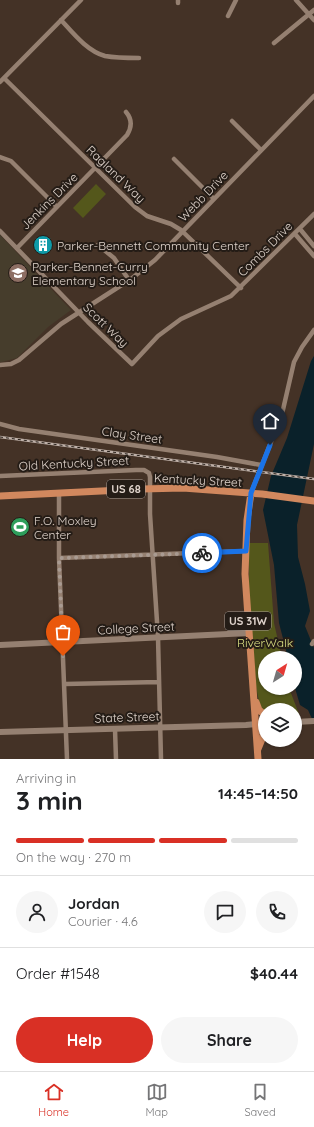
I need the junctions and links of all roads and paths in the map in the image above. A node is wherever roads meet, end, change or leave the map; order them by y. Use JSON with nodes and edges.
{"nodes":[{"id":1,"x":81,"y":0,"type":"edge"},
{"id":2,"x":236,"y":0,"type":"edge"},
{"id":3,"x":296,"y":0,"type":"edge"},
{"id":4,"x":314,"y":10,"type":"edge"},
{"id":5,"x":309,"y":15,"type":"junction"},
{"id":6,"x":228,"y":16,"type":"dead end"},
{"id":7,"x":61,"y":20,"type":"junction"},
{"id":8,"x":314,"y":20,"type":"edge"},
{"id":9,"x":274,"y":43,"type":"dead end"},
{"id":10,"x":139,"y":58,"type":"dead end"},
{"id":11,"x":2,"y":80,"type":"edge"},
{"id":12,"x":314,"y":96,"type":"edge"},
{"id":13,"x":126,"y":112,"type":"dead end"},
{"id":14,"x":232,"y":121,"type":"dead end"},
{"id":15,"x":261,"y":150,"type":"junction"},
{"id":16,"x":0,"y":157,"type":"edge"},
{"id":17,"x":174,"y":159,"type":"dead end"},
{"id":18,"x":96,"y":168,"type":"junction"},
{"id":19,"x":214,"y":199,"type":"junction"},
{"id":20,"x":57,"y":206,"type":"junction"},
{"id":21,"x":314,"y":214,"type":"edge"},
{"id":22,"x":300,"y":229,"type":"junction"},
{"id":23,"x":0,"y":231,"type":"edge"},
{"id":24,"x":183,"y":232,"type":"junction"},
{"id":25,"x":295,"y":234,"type":"junction"},
{"id":26,"x":98,"y":245,"type":"dead end"},
{"id":27,"x":314,"y":246,"type":"edge"},
{"id":28,"x":17,"y":248,"type":"junction"},
{"id":29,"x":314,"y":256,"type":"edge"},
{"id":30,"x":129,"y":280,"type":"junction"},
{"id":31,"x":240,"y":288,"type":"junction"},
{"id":32,"x":79,"y":312,"type":"junction"},
{"id":33,"x":314,"y":330,"type":"edge"},
{"id":34,"x":132,"y":364,"type":"joint"},
{"id":35,"x":0,"y":365,"type":"edge"},
{"id":36,"x":0,"y":424,"type":"edge"},
{"id":37,"x":261,"y":465,"type":"junction"},
{"id":38,"x":0,"y":476,"type":"edge"},
{"id":39,"x":150,"y":488,"type":"junction"},
{"id":40,"x":59,"y":493,"type":"junction"},
{"id":41,"x":251,"y":493,"type":"junction"},
{"id":42,"x":0,"y":496,"type":"edge"},
{"id":43,"x":314,"y":501,"type":"edge"},
{"id":44,"x":246,"y":551,"type":"junction"},
{"id":45,"x":153,"y":555,"type":"junction"},
{"id":46,"x":59,"y":558,"type":"junction"},
{"id":47,"x":249,"y":633,"type":"junction"},
{"id":48,"x":158,"y":637,"type":"junction"},
{"id":49,"x":63,"y":642,"type":"junction"},
{"id":50,"x":0,"y":645,"type":"edge"},
{"id":51,"x":159,"y":682,"type":"junction"},
{"id":52,"x":65,"y":684,"type":"junction"},
{"id":53,"x":253,"y":691,"type":"junction"},
{"id":54,"x":258,"y":707,"type":"edge"},
{"id":55,"x":314,"y":721,"type":"edge"},
{"id":56,"x":302,"y":722,"type":"edge"},
{"id":57,"x":255,"y":724,"type":"junction"},
{"id":58,"x":258,"y":724,"type":"edge"},
{"id":59,"x":160,"y":727,"type":"junction"},
{"id":60,"x":115,"y":729,"type":"junction"},
{"id":61,"x":66,"y":731,"type":"junction"},
{"id":62,"x":0,"y":732,"type":"edge"},
{"id":63,"x":257,"y":756,"type":"edge"},
{"id":64,"x":68,"y":759,"type":"edge"},
{"id":65,"x":116,"y":759,"type":"edge"},
{"id":66,"x":161,"y":759,"type":"edge"}],
"edges":[{"from":1,"to":7,"type":"street"},
{"from":2,"to":6,"type":"street"},
{"from":3,"to":5,"type":"street"},
{"from":4,"to":5,"type":"street"},
{"from":5,"to":8,"type":"street"},
{"from":5,"to":9,"type":"street"},
{"from":7,"to":10,"type":"street"},
{"from":7,"to":11,"type":"street"},
{"from":11,"to":18,"type":"street","name":"Ragland Way"},
{"from":12,"to":15,"type":"street","name":"Webb Drive"},
{"from":13,"to":18,"type":"street","name":"Jenkins Drive"},
{"from":14,"to":15,"type":"street"},
{"from":15,"to":19,"type":"street","name":"Webb Drive"},
{"from":16,"to":20,"type":"street"},
{"from":17,"to":19,"type":"street"},
{"from":18,"to":20,"type":"street","name":"Jenkins Drive"},
{"from":18,"to":24,"type":"street","name":"Ragland Way"},
{"from":19,"to":24,"type":"street","name":"Webb Drive"},
{"from":20,"to":28,"type":"street","name":"Jenkins Drive"},
{"from":21,"to":22,"type":"street","name":"Combs Drive"},
{"from":22,"to":25,"type":"street","name":"Combs Drive"},
{"from":22,"to":27,"type":"street"},
{"from":23,"to":28,"type":"street","name":"Scott Way"},
{"from":24,"to":30,"type":"street","name":"Webb Drive"},
{"from":24,"to":31,"type":"street","name":"Ragland Way"},
{"from":25,"to":29,"type":"street"},
{"from":25,"to":31,"type":"street","name":"Combs Drive"},
{"from":26,"to":30,"type":"street"},
{"from":28,"to":32,"type":"street","name":"Scott Way"},
{"from":30,"to":32,"type":"street","name":"Webb Drive"},
{"from":31,"to":34,"type":"street","name":"Combs Drive"},
{"from":32,"to":34,"type":"street","name":"Scott Way"},
{"from":32,"to":35,"type":"street","name":"Webb Drive"},
{"from":33,"to":37,"type":"street"},
{"from":36,"to":37,"type":"street","name":"Clay Street"},
{"from":37,"to":41,"type":"street"},
{"from":38,"to":39,"type":"street","name":"Old Kentucky Street"},
{"from":39,"to":40,"type":"main road","name":"Kentucky Street","number":"US 68"},
{"from":39,"to":41,"type":"main road","name":"Kentucky Street","number":"US 68"},
{"from":39,"to":45,"type":"street"},
{"from":40,"to":42,"type":"main road","name":"Kentucky Street","number":"US 68"},
{"from":40,"to":46,"type":"street"},
{"from":41,"to":43,"type":"main road","name":"Kentucky Street"},
{"from":41,"to":44,"type":"main road","number":"US 31W"},
{"from":44,"to":45,"type":"street"},
{"from":44,"to":47,"type":"main road","number":"US 31W"},
{"from":45,"to":46,"type":"street"},
{"from":45,"to":48,"type":"street"},
{"from":46,"to":49,"type":"street"},
{"from":47,"to":48,"type":"street","name":"College Street"},
{"from":47,"to":53,"type":"main road","number":"US 31W"},
{"from":48,"to":49,"type":"street","name":"College Street"},
{"from":48,"to":51,"type":"street"},
{"from":49,"to":50,"type":"street","name":"College Street"},
{"from":49,"to":52,"type":"street"},
{"from":51,"to":52,"type":"street"},
{"from":51,"to":59,"type":"street"},
{"from":52,"to":61,"type":"street"},
{"from":53,"to":54,"type":"main road"},
{"from":53,"to":57,"type":"main road","number":"US 31W"},
{"from":55,"to":56,"type":"street"},
{"from":57,"to":58,"type":"street","name":"State Street"},
{"from":57,"to":59,"type":"street","name":"State Street"},
{"from":57,"to":63,"type":"main road","number":"US 31W"},
{"from":59,"to":60,"type":"street","name":"State Street"},
{"from":59,"to":66,"type":"street"},
{"from":60,"to":61,"type":"street","name":"State Street"},
{"from":60,"to":65,"type":"street"},
{"from":61,"to":62,"type":"street","name":"State Street"},
{"from":61,"to":64,"type":"street"}]}
